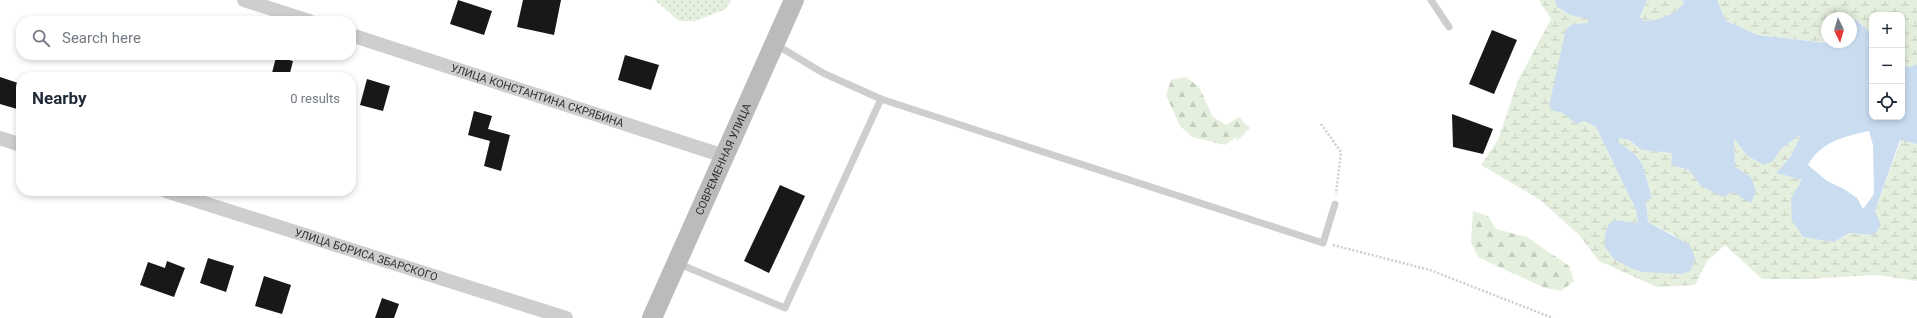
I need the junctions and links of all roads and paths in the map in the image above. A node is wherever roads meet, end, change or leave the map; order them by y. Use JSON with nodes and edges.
{"nodes":[{"id":1,"x":244,"y":0,"type":"edge"},
{"id":2,"x":794,"y":0,"type":"edge"},
{"id":3,"x":1431,"y":0,"type":"edge"},
{"id":4,"x":294,"y":16,"type":"edge"},
{"id":5,"x":1449,"y":27,"type":"dead end"},
{"id":6,"x":356,"y":37,"type":"edge"},
{"id":7,"x":775,"y":44,"type":"junction"},
{"id":8,"x":881,"y":99,"type":"junction"},
{"id":9,"x":1321,"y":124,"type":"dead end"},
{"id":10,"x":0,"y":138,"type":"edge"},
{"id":11,"x":16,"y":143,"type":"edge"},
{"id":12,"x":724,"y":156,"type":"junction"},
{"id":13,"x":182,"y":196,"type":"edge"},
{"id":14,"x":1335,"y":204,"type":"joint"},
{"id":15,"x":1322,"y":243,"type":"junction"},
{"id":16,"x":677,"y":263,"type":"junction"},
{"id":17,"x":566,"y":318,"type":"edge"},
{"id":18,"x":652,"y":318,"type":"edge"},
{"id":19,"x":1553,"y":318,"type":"edge"}],
"edges":[{"from":1,"to":4,"type":"street"},
{"from":2,"to":7,"type":"street","name":"СОВРЕМЕННАЯ УЛИЦА"},
{"from":3,"to":5,"type":"lane"},
{"from":6,"to":12,"type":"street","name":"УЛИЦА КОНСТАНТИНА СКРЯБИНА"},
{"from":7,"to":8,"type":"lane"},
{"from":7,"to":12,"type":"street","name":"СОВРЕМЕННАЯ УЛИЦА"},
{"from":8,"to":15,"type":"lane"},
{"from":8,"to":16,"type":"lane"},
{"from":9,"to":14,"type":"path"},
{"from":10,"to":11,"type":"street"},
{"from":12,"to":16,"type":"street","name":"СОВРЕМЕННАЯ УЛИЦА"},
{"from":13,"to":17,"type":"street","name":"УЛИЦА БОРИСА ЗБАРСКОГО"},
{"from":14,"to":15,"type":"lane"},
{"from":15,"to":19,"type":"path"},
{"from":16,"to":18,"type":"street","name":"СОВРЕМЕННАЯ УЛИЦА"}]}
